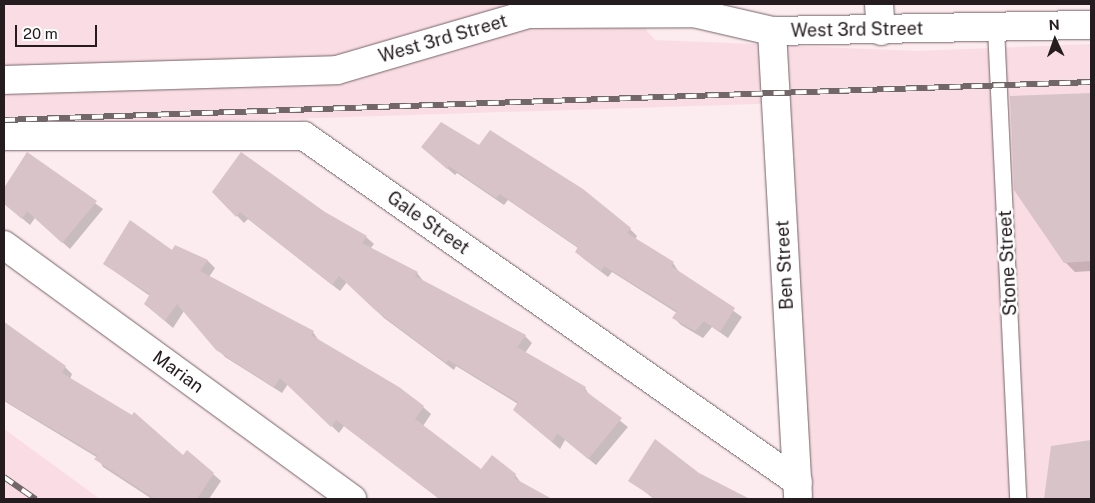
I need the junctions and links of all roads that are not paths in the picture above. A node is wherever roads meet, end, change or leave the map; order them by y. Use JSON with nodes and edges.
{"nodes":[{"id":1,"x":879,"y":4,"type":"edge"},
{"id":2,"x":551,"y":10,"type":"edge"},
{"id":3,"x":1091,"y":25,"type":"edge"},
{"id":4,"x":996,"y":28,"type":"junction"},
{"id":5,"x":772,"y":31,"type":"junction"},
{"id":6,"x":881,"y":31,"type":"junction"},
{"id":7,"x":4,"y":80,"type":"edge"},
{"id":8,"x":4,"y":136,"type":"edge"},
{"id":9,"x":4,"y":245,"type":"edge"},
{"id":10,"x":798,"y":491,"type":"edge"},
{"id":11,"x":352,"y":499,"type":"edge"},
{"id":12,"x":1018,"y":499,"type":"edge"}],
"edges":[{"from":1,"to":6,"type":"street"},
{"from":2,"to":5,"type":"street","name":"West 3rd Street"},
{"from":2,"to":7,"type":"street","name":"West 3rd Street"},
{"from":3,"to":4,"type":"street","name":"West 3rd Street"},
{"from":4,"to":6,"type":"street","name":"West 3rd Street"},
{"from":4,"to":12,"type":"lane","name":"Stone Street"},
{"from":5,"to":6,"type":"street","name":"West 3rd Street"},
{"from":5,"to":10,"type":"street","name":"Ben Street"},
{"from":8,"to":10,"type":"street","name":"Gale Street"},
{"from":9,"to":11,"type":"street","name":"Marian"}]}
